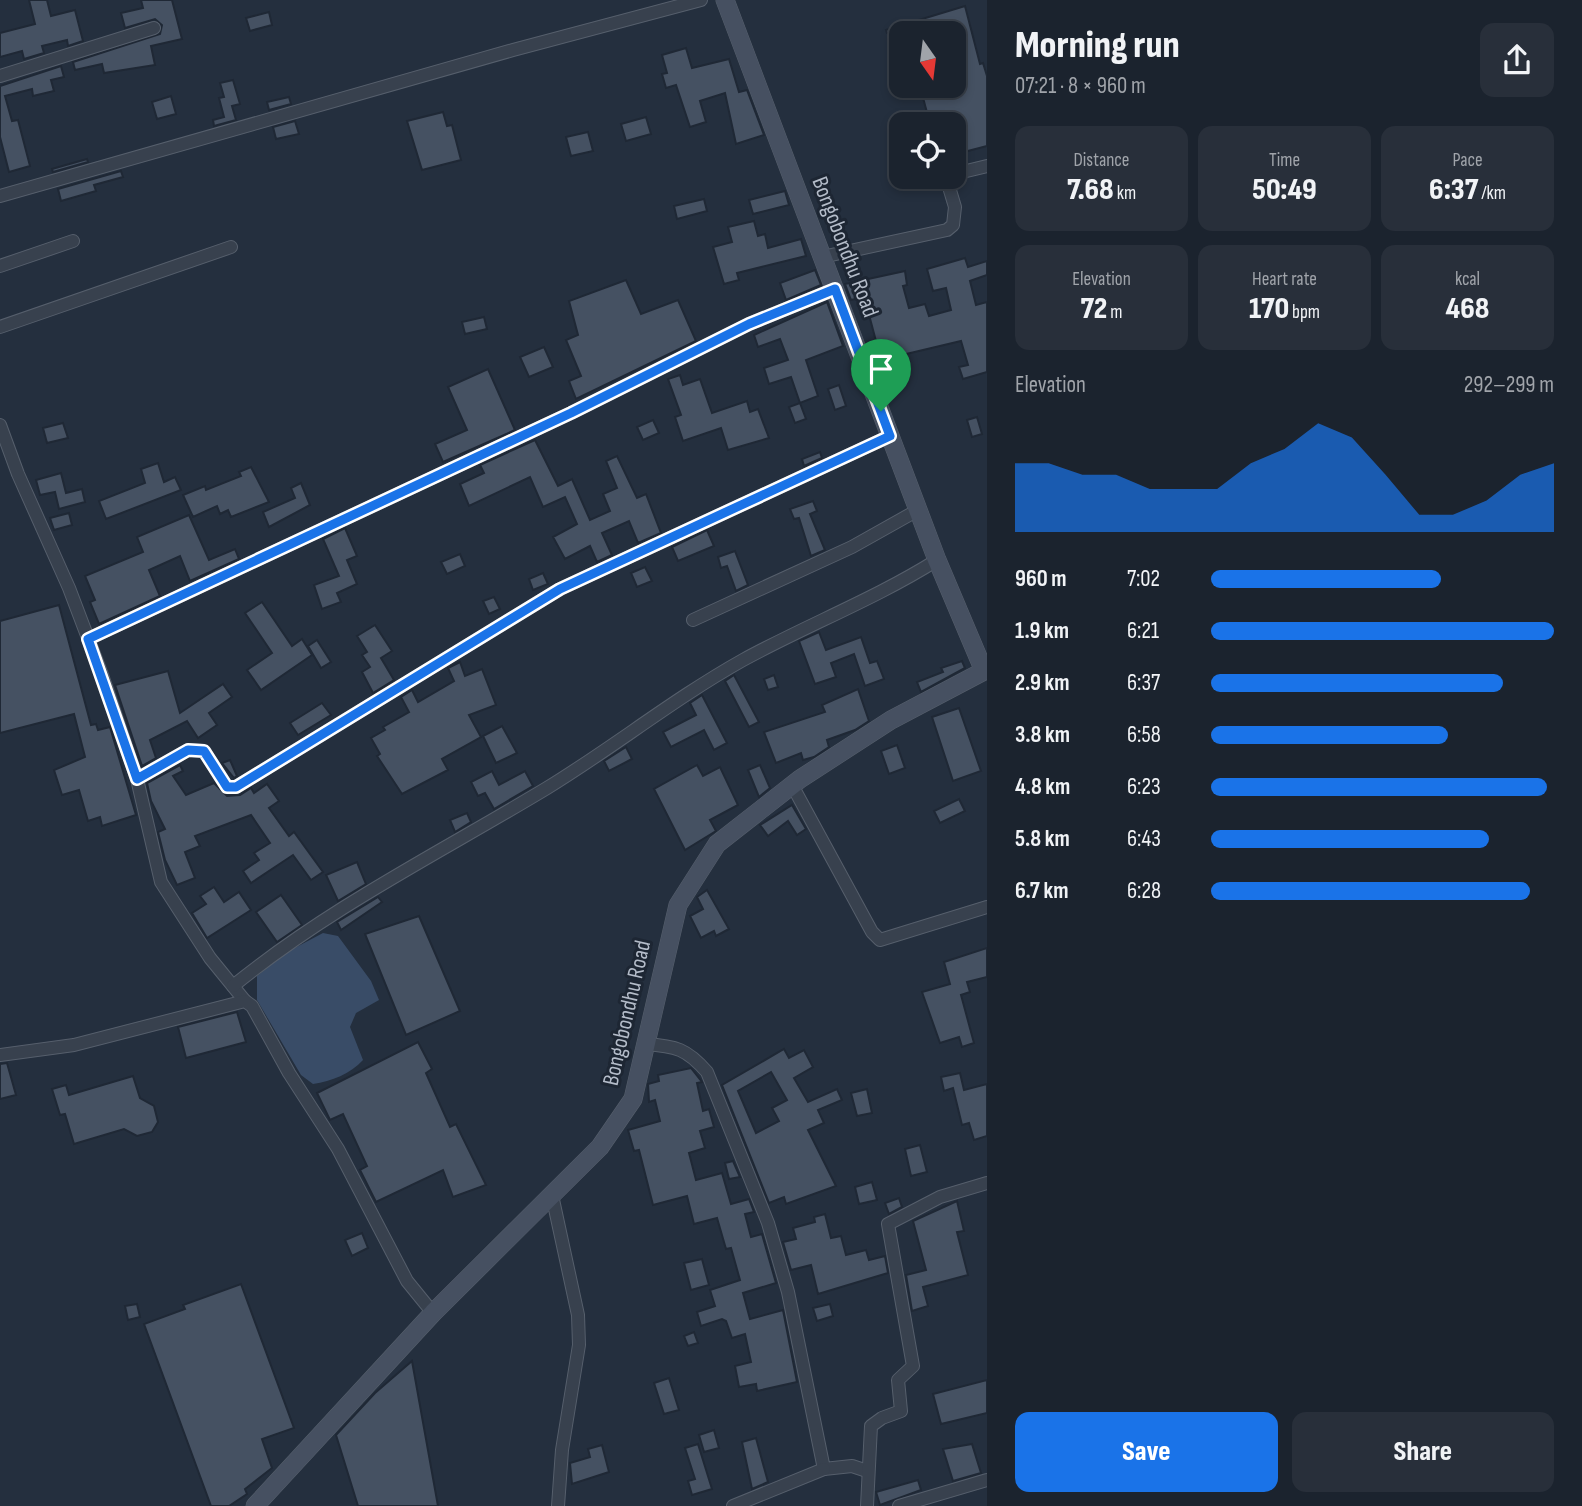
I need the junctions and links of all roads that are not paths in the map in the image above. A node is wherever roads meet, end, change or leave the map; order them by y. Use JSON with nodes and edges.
{"nodes":[{"id":1,"x":701,"y":0,"type":"edge"},
{"id":2,"x":725,"y":0,"type":"edge"},
{"id":3,"x":154,"y":28,"type":"dead end"},
{"id":4,"x":0,"y":76,"type":"edge"},
{"id":5,"x":987,"y":166,"type":"edge"},
{"id":6,"x":966,"y":171,"type":"edge"},
{"id":7,"x":950,"y":189,"type":"edge"},
{"id":8,"x":0,"y":196,"type":"edge"},
{"id":9,"x":73,"y":241,"type":"dead end"},
{"id":10,"x":231,"y":247,"type":"dead end"},
{"id":11,"x":822,"y":257,"type":"junction"},
{"id":12,"x":0,"y":265,"type":"edge"},
{"id":13,"x":835,"y":289,"type":"junction"},
{"id":14,"x":0,"y":327,"type":"edge"},
{"id":15,"x":0,"y":425,"type":"edge"},
{"id":16,"x":890,"y":436,"type":"junction"},
{"id":17,"x":918,"y":510,"type":"junction"},
{"id":18,"x":937,"y":560,"type":"junction"},
{"id":19,"x":693,"y":620,"type":"dead end"},
{"id":20,"x":88,"y":639,"type":"junction"},
{"id":21,"x":986,"y":666,"type":"edge"},
{"id":22,"x":137,"y":779,"type":"junction"},
{"id":23,"x":792,"y":785,"type":"junction"},
{"id":24,"x":987,"y":907,"type":"edge"},
{"id":25,"x":233,"y":986,"type":"junction"},
{"id":26,"x":245,"y":1001,"type":"junction"},
{"id":27,"x":646,"y":1045,"type":"junction"},
{"id":28,"x":0,"y":1055,"type":"edge"},
{"id":29,"x":987,"y":1183,"type":"edge"},
{"id":30,"x":552,"y":1195,"type":"junction"},
{"id":31,"x":433,"y":1313,"type":"junction"},
{"id":32,"x":824,"y":1469,"type":"junction"},
{"id":33,"x":867,"y":1472,"type":"junction"},
{"id":34,"x":987,"y":1480,"type":"edge"},
{"id":35,"x":255,"y":1506,"type":"edge"},
{"id":36,"x":558,"y":1506,"type":"edge"},
{"id":37,"x":733,"y":1506,"type":"edge"},
{"id":38,"x":867,"y":1506,"type":"edge"},
{"id":39,"x":899,"y":1506,"type":"edge"}],
"edges":[{"from":1,"to":8,"type":"street"},
{"from":2,"to":11,"type":"street","name":"Bongobondhu Road"},
{"from":3,"to":4,"type":"street"},
{"from":5,"to":6,"type":"street"},
{"from":7,"to":11,"type":"street"},
{"from":9,"to":12,"type":"street"},
{"from":10,"to":14,"type":"street"},
{"from":11,"to":13,"type":"street","name":"Bongobondhu Road"},
{"from":13,"to":16,"type":"street","name":"Bongobondhu Road"},
{"from":13,"to":20,"type":"street"},
{"from":15,"to":20,"type":"street"},
{"from":16,"to":17,"type":"street","name":"Bongobondhu Road"},
{"from":16,"to":22,"type":"street"},
{"from":17,"to":18,"type":"street","name":"Bongobondhu Road"},
{"from":17,"to":19,"type":"street"},
{"from":18,"to":21,"type":"street","name":"Bongobondhu Road"},
{"from":18,"to":25,"type":"street"},
{"from":20,"to":22,"type":"street"},
{"from":21,"to":23,"type":"street","name":"Bongobondhu Road"},
{"from":22,"to":25,"type":"street"},
{"from":23,"to":24,"type":"street"},
{"from":23,"to":27,"type":"street","name":"Bongobondhu Road"},
{"from":25,"to":26,"type":"street"},
{"from":26,"to":28,"type":"street"},
{"from":26,"to":31,"type":"street"},
{"from":27,"to":30,"type":"street","name":"Bongobondhu Road"},
{"from":27,"to":32,"type":"street"},
{"from":29,"to":33,"type":"street"},
{"from":30,"to":31,"type":"street","name":"Bongobondhu Road"},
{"from":30,"to":36,"type":"street"},
{"from":31,"to":35,"type":"street","name":"Bongobondhu Road"},
{"from":32,"to":33,"type":"street"},
{"from":32,"to":37,"type":"street"},
{"from":33,"to":38,"type":"street"},
{"from":34,"to":39,"type":"street"}]}
